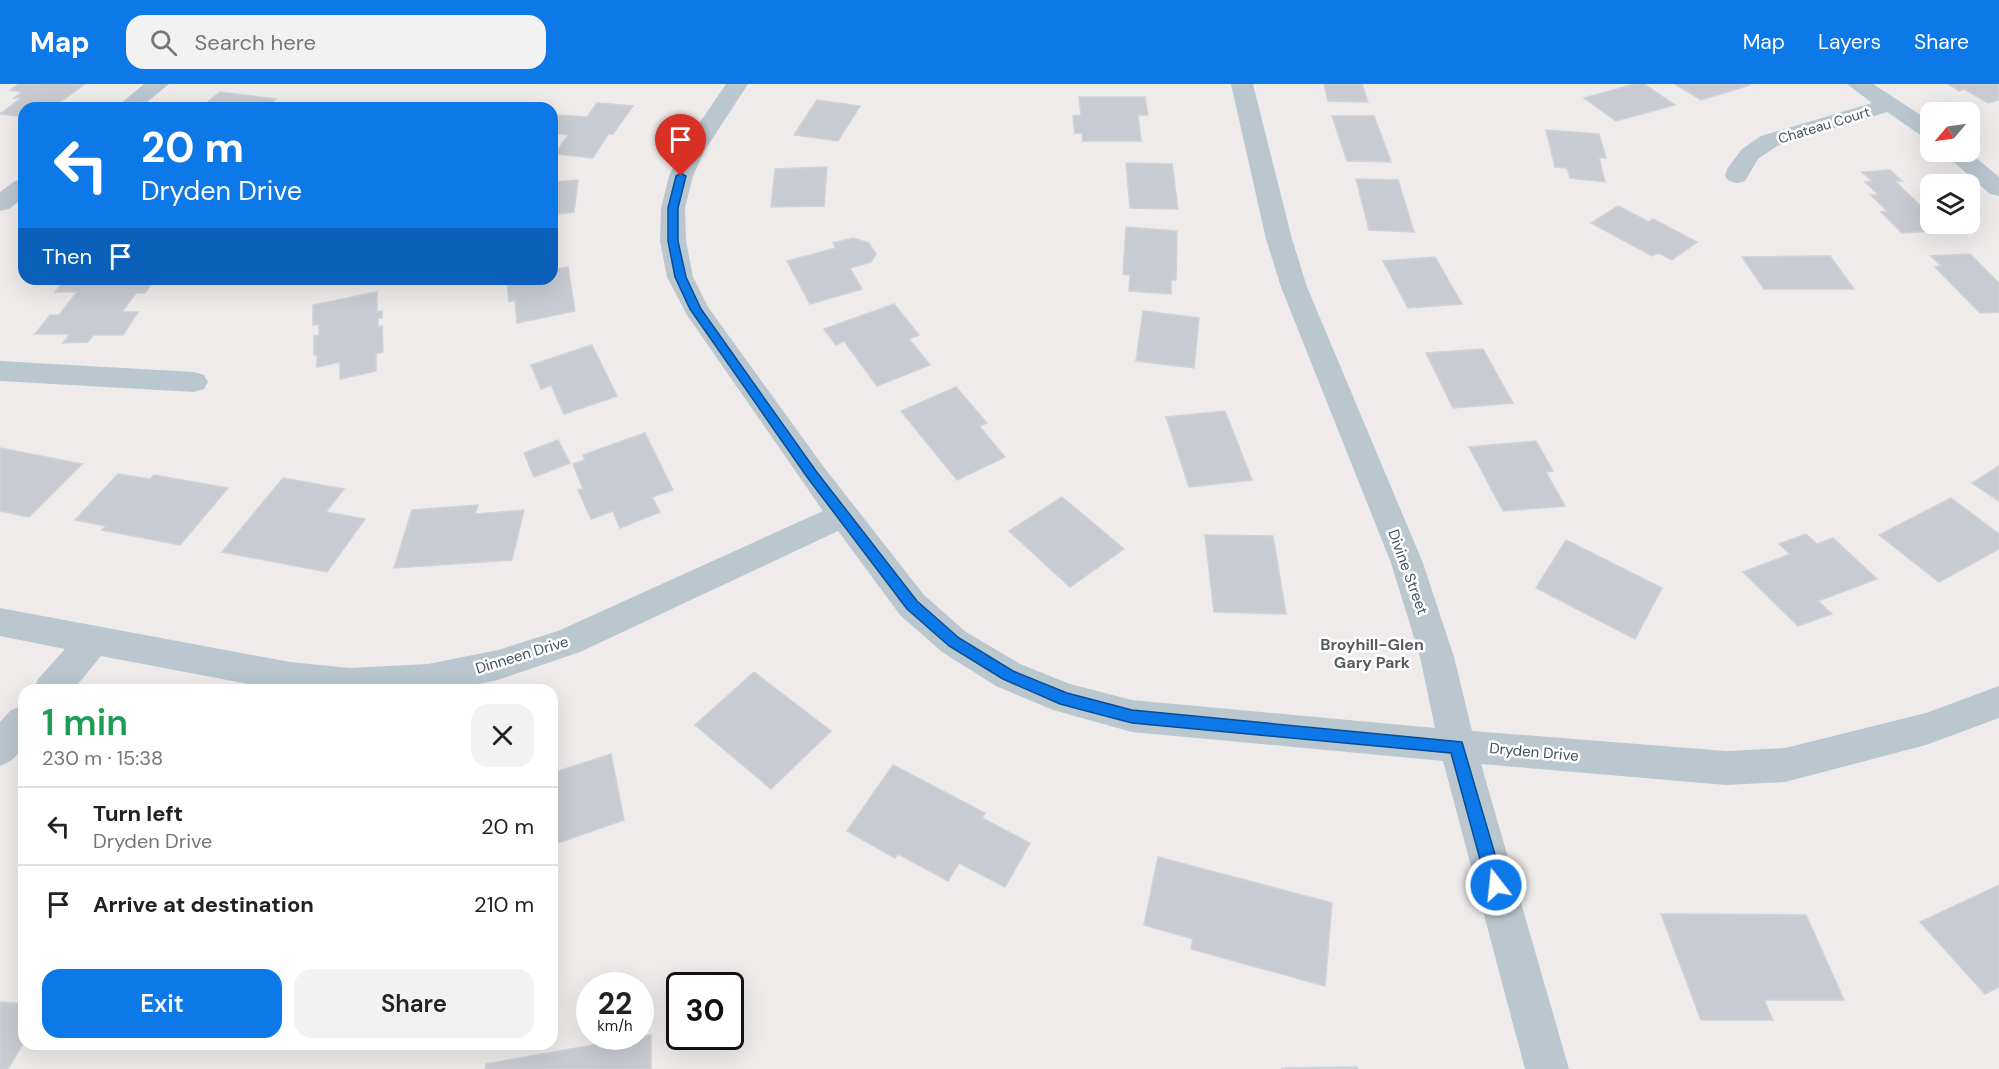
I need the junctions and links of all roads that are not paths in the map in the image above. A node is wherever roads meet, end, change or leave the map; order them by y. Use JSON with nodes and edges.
{"nodes":[{"id":1,"x":158,"y":84,"type":"edge"},
{"id":2,"x":737,"y":84,"type":"edge"},
{"id":3,"x":1242,"y":84,"type":"edge"},
{"id":4,"x":1858,"y":84,"type":"edge"},
{"id":5,"x":134,"y":102,"type":"edge"},
{"id":6,"x":1891,"y":104,"type":"junction"},
{"id":7,"x":1920,"y":124,"type":"edge"},
{"id":8,"x":1968,"y":162,"type":"edge"},
{"id":9,"x":1737,"y":176,"type":"dead end"},
{"id":10,"x":1999,"y":189,"type":"edge"},
{"id":11,"x":18,"y":190,"type":"edge"},
{"id":12,"x":0,"y":204,"type":"edge"},
{"id":13,"x":0,"y":371,"type":"edge"},
{"id":14,"x":194,"y":382,"type":"dead end"},
{"id":15,"x":843,"y":515,"type":"junction"},
{"id":16,"x":0,"y":622,"type":"edge"},
{"id":17,"x":93,"y":641,"type":"junction"},
{"id":18,"x":56,"y":684,"type":"edge"},
{"id":19,"x":1999,"y":702,"type":"edge"},
{"id":20,"x":18,"y":728,"type":"edge"},
{"id":21,"x":1457,"y":746,"type":"junction"},
{"id":22,"x":0,"y":749,"type":"edge"},
{"id":23,"x":1546,"y":1069,"type":"edge"}],
"edges":[{"from":1,"to":5,"type":"street"},
{"from":2,"to":15,"type":"street","name":"Dryden Drive"},
{"from":3,"to":21,"type":"street","name":"Divine Street"},
{"from":4,"to":6,"type":"street"},
{"from":6,"to":7,"type":"street"},
{"from":6,"to":9,"type":"street","name":"Chateau Court"},
{"from":8,"to":10,"type":"street"},
{"from":11,"to":12,"type":"street"},
{"from":13,"to":14,"type":"street"},
{"from":15,"to":17,"type":"street","name":"Dinneen Drive"},
{"from":15,"to":21,"type":"street","name":"Dryden Drive"},
{"from":16,"to":17,"type":"street","name":"Dinneen Drive"},
{"from":17,"to":18,"type":"street"},
{"from":19,"to":21,"type":"street","name":"Dryden Drive"},
{"from":20,"to":22,"type":"street"},
{"from":21,"to":23,"type":"street","name":"Divine Street"}]}
